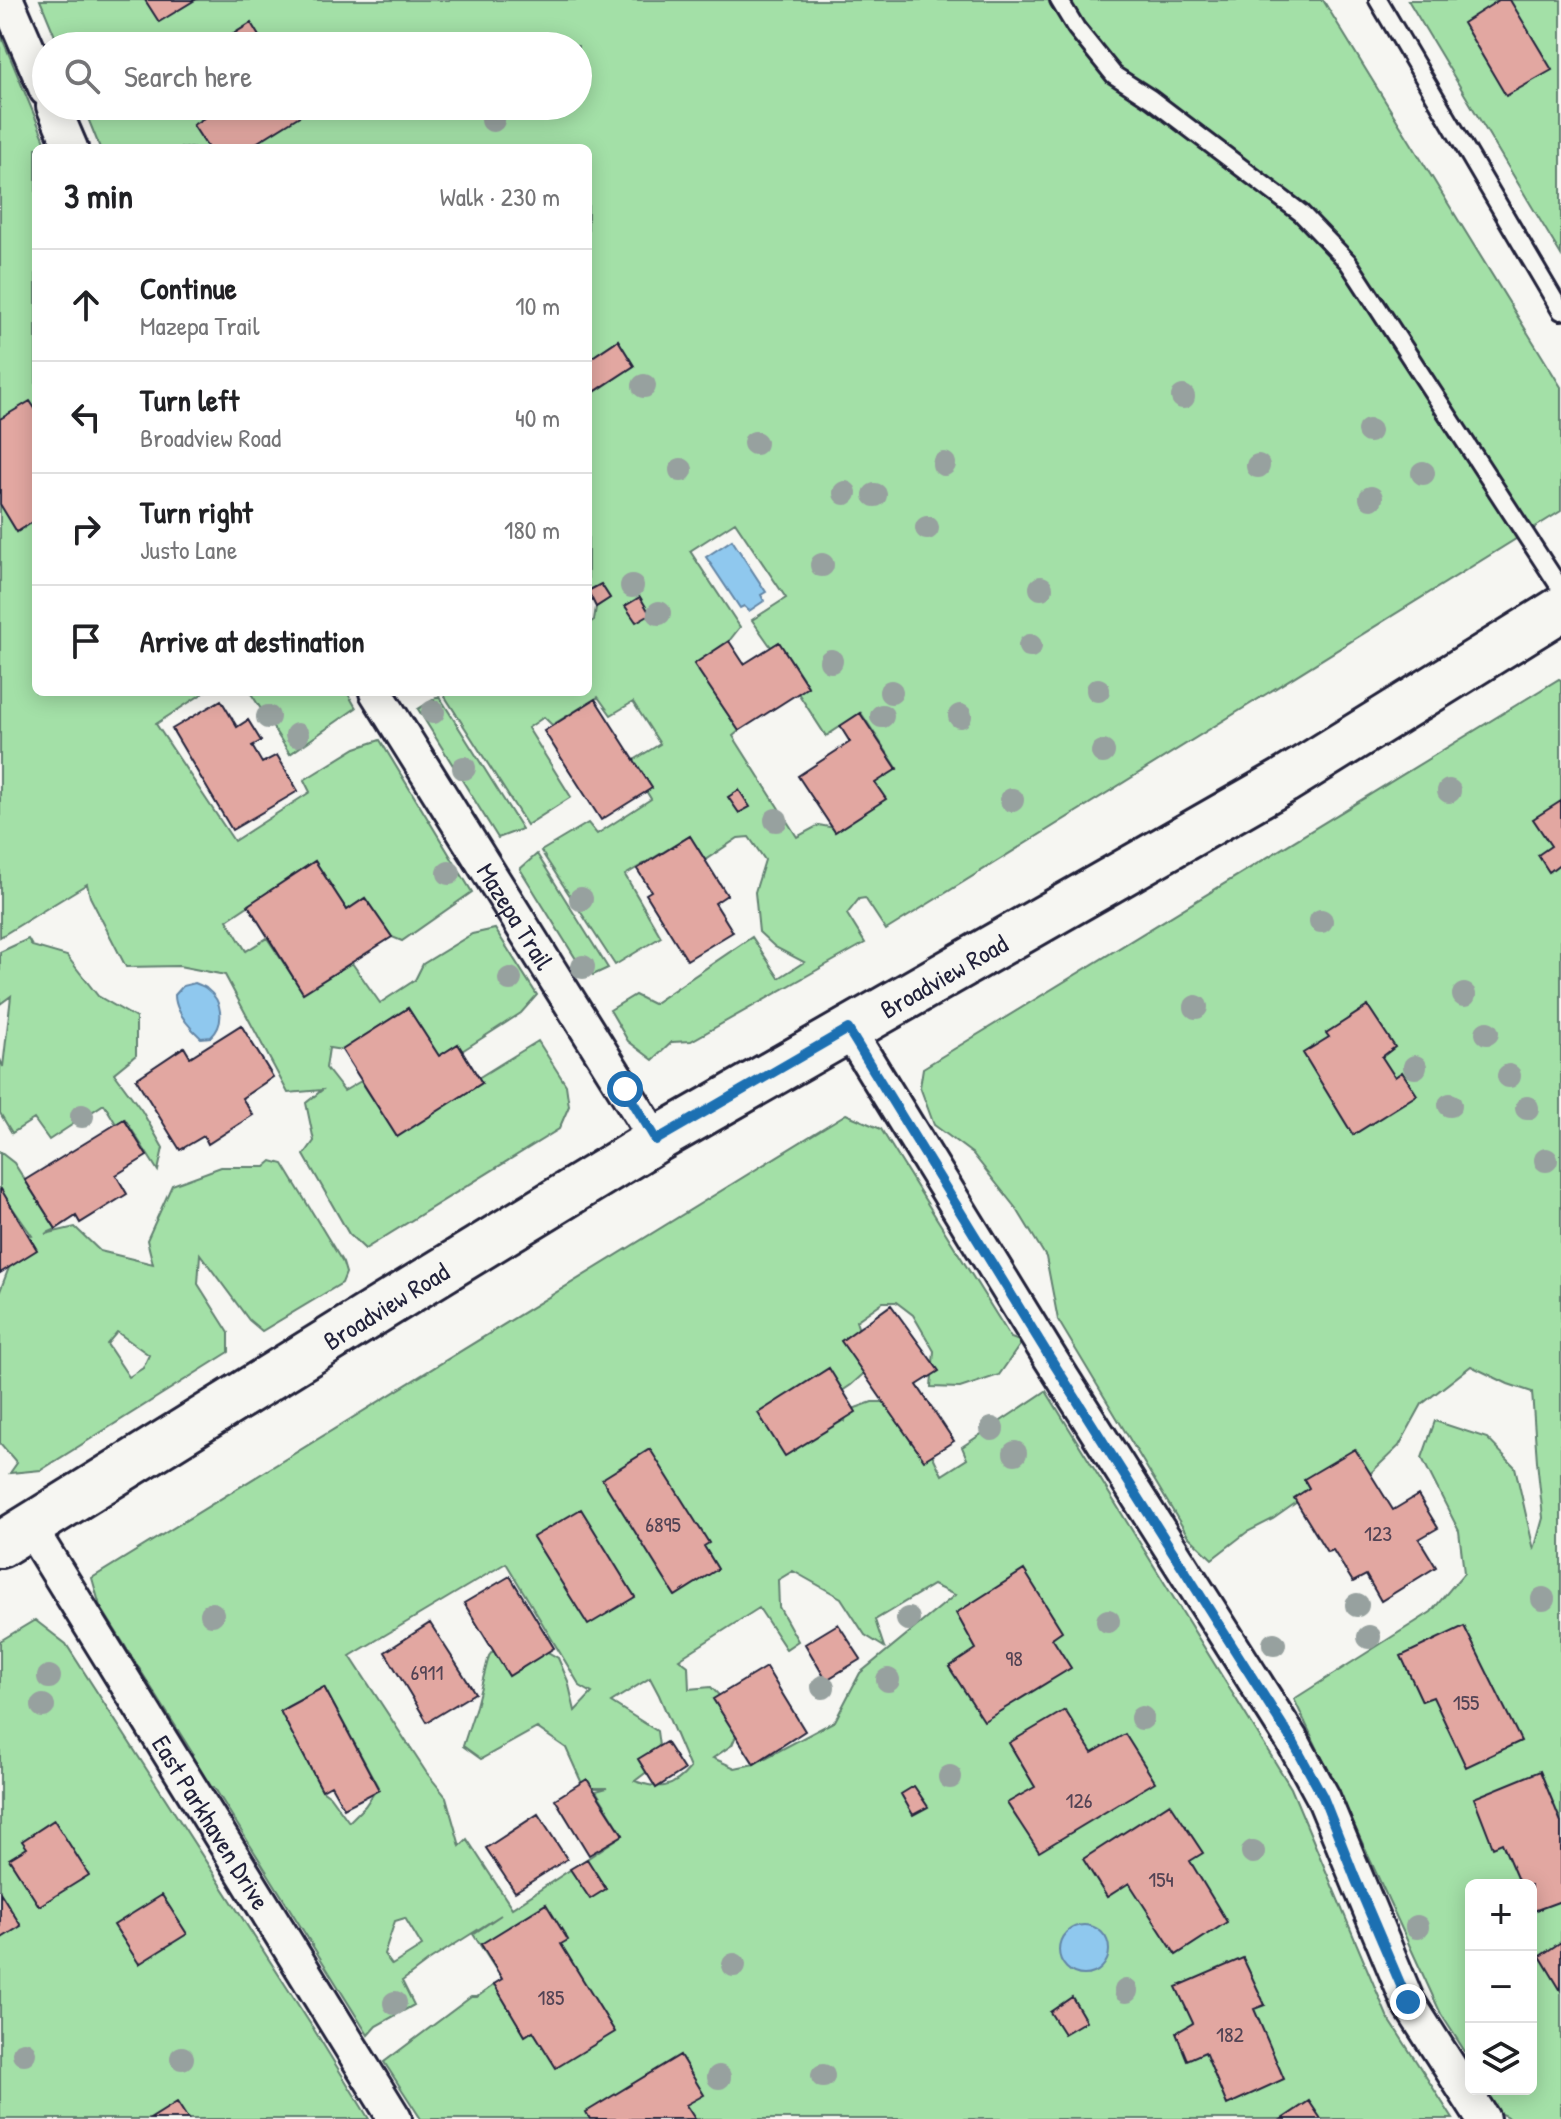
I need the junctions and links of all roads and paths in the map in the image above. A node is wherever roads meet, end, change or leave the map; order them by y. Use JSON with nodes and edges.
{"nodes":[{"id":1,"x":7,"y":0,"type":"edge"},
{"id":2,"x":1059,"y":0,"type":"edge"},
{"id":3,"x":1378,"y":0,"type":"edge"},
{"id":4,"x":32,"y":58,"type":"edge"},
{"id":5,"x":59,"y":120,"type":"edge"},
{"id":6,"x":69,"y":144,"type":"edge"},
{"id":7,"x":1561,"y":311,"type":"edge"},
{"id":8,"x":1561,"y":589,"type":"edge"},
{"id":9,"x":1561,"y":609,"type":"edge"},
{"id":10,"x":378,"y":696,"type":"edge"},
{"id":11,"x":848,"y":1029,"type":"junction"},
{"id":12,"x":656,"y":1140,"type":"junction"},
{"id":13,"x":8,"y":1539,"type":"edge"},
{"id":14,"x":395,"y":2119,"type":"edge"},
{"id":15,"x":1483,"y":2119,"type":"edge"}],
"edges":[{"from":1,"to":4,"type":"street"},
{"from":2,"to":8,"type":"lane"},
{"from":3,"to":7,"type":"lane"},
{"from":5,"to":6,"type":"street"},
{"from":9,"to":11,"type":"main road","name":"Broadview Road"},
{"from":10,"to":12,"type":"street","name":"Mazepa Trail"},
{"from":11,"to":12,"type":"main road","name":"Broadview Road"},
{"from":11,"to":15,"type":"street"},
{"from":12,"to":13,"type":"main road","name":"Broadview Road"},
{"from":13,"to":14,"type":"street","name":"East Parkhaven Drive"}]}
